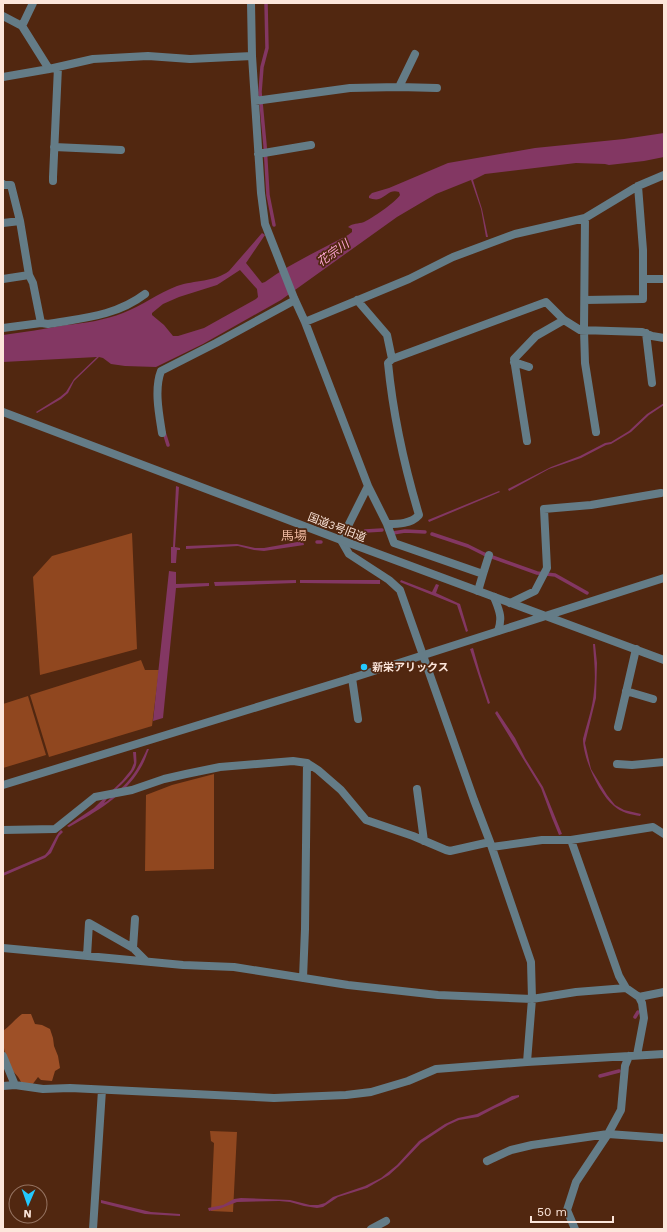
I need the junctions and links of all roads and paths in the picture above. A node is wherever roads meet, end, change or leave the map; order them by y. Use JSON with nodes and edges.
{"nodes":[{"id":1,"x":33,"y":3,"type":"edge"},
{"id":2,"x":251,"y":3,"type":"edge"},
{"id":3,"x":3,"y":16,"type":"edge"},
{"id":4,"x":22,"y":26,"type":"junction"},
{"id":5,"x":415,"y":54,"type":"dead end"},
{"id":6,"x":252,"y":56,"type":"junction"},
{"id":7,"x":53,"y":68,"type":"junction"},
{"id":8,"x":3,"y":77,"type":"edge"},
{"id":9,"x":399,"y":87,"type":"junction"},
{"id":10,"x":437,"y":88,"type":"dead end"},
{"id":11,"x":255,"y":101,"type":"junction"},
{"id":12,"x":311,"y":145,"type":"dead end"},
{"id":13,"x":54,"y":147,"type":"junction"},
{"id":14,"x":121,"y":150,"type":"dead end"},
{"id":15,"x":258,"y":154,"type":"junction"},
{"id":16,"x":664,"y":174,"type":"edge"},
{"id":17,"x":53,"y":181,"type":"dead end"},
{"id":18,"x":3,"y":184,"type":"edge"},
{"id":19,"x":638,"y":186,"type":"junction"},
{"id":20,"x":585,"y":218,"type":"junction"},
{"id":21,"x":20,"y":221,"type":"junction"},
{"id":22,"x":3,"y":223,"type":"edge"},
{"id":23,"x":29,"y":275,"type":"junction"},
{"id":24,"x":3,"y":279,"type":"edge"},
{"id":25,"x":643,"y":279,"type":"junction"},
{"id":26,"x":664,"y":279,"type":"edge"},
{"id":27,"x":145,"y":294,"type":"dead end"},
{"id":28,"x":294,"y":299,"type":"junction"},
{"id":29,"x":357,"y":300,"type":"junction"},
{"id":30,"x":584,"y":300,"type":"junction"},
{"id":31,"x":564,"y":320,"type":"junction"},
{"id":32,"x":41,"y":322,"type":"junction"},
{"id":33,"x":305,"y":322,"type":"junction"},
{"id":34,"x":3,"y":328,"type":"edge"},
{"id":35,"x":584,"y":330,"type":"junction"},
{"id":36,"x":646,"y":334,"type":"junction"},
{"id":37,"x":664,"y":338,"type":"edge"},
{"id":38,"x":392,"y":359,"type":"junction"},
{"id":39,"x":514,"y":362,"type":"junction"},
{"id":40,"x":529,"y":367,"type":"dead end"},
{"id":41,"x":652,"y":383,"type":"dead end"},
{"id":42,"x":3,"y":412,"type":"edge"},
{"id":43,"x":596,"y":432,"type":"dead end"},
{"id":44,"x":162,"y":433,"type":"dead end"},
{"id":45,"x":527,"y":441,"type":"dead end"},
{"id":46,"x":368,"y":486,"type":"junction"},
{"id":47,"x":661,"y":493,"type":"dead end"},
{"id":48,"x":387,"y":524,"type":"junction"},
{"id":49,"x":341,"y":540,"type":"junction"},
{"id":50,"x":489,"y":555,"type":"dead end"},
{"id":51,"x":483,"y":574,"type":"junction"},
{"id":52,"x":664,"y":578,"type":"edge"},
{"id":53,"x":478,"y":591,"type":"junction"},
{"id":54,"x":494,"y":596,"type":"junction"},
{"id":55,"x":510,"y":602,"type":"junction"},
{"id":56,"x":546,"y":616,"type":"junction"},
{"id":57,"x":498,"y":631,"type":"junction"},
{"id":58,"x":636,"y":649,"type":"junction"},
{"id":59,"x":423,"y":655,"type":"junction"},
{"id":60,"x":664,"y":660,"type":"edge"},
{"id":61,"x":352,"y":678,"type":"junction"},
{"id":62,"x":626,"y":691,"type":"junction"},
{"id":63,"x":653,"y":699,"type":"dead end"},
{"id":64,"x":358,"y":719,"type":"dead end"},
{"id":65,"x":618,"y":727,"type":"dead end"},
{"id":66,"x":664,"y":762,"type":"edge"},
{"id":67,"x":307,"y":763,"type":"junction"},
{"id":68,"x":617,"y":764,"type":"dead end"},
{"id":69,"x":3,"y":785,"type":"edge"},
{"id":70,"x":417,"y":789,"type":"dead end"},
{"id":71,"x":3,"y":830,"type":"edge"},
{"id":72,"x":664,"y":834,"type":"edge"},
{"id":73,"x":571,"y":840,"type":"junction"},
{"id":74,"x":424,"y":841,"type":"junction"},
{"id":75,"x":491,"y":844,"type":"junction"},
{"id":76,"x":135,"y":919,"type":"dead end"},
{"id":77,"x":3,"y":948,"type":"edge"},
{"id":78,"x":133,"y":948,"type":"junction"},
{"id":79,"x":87,"y":956,"type":"junction"},
{"id":80,"x":146,"y":961,"type":"junction"},
{"id":81,"x":303,"y":978,"type":"junction"},
{"id":82,"x":626,"y":988,"type":"junction"},
{"id":83,"x":664,"y":992,"type":"edge"},
{"id":84,"x":639,"y":997,"type":"junction"},
{"id":85,"x":532,"y":999,"type":"junction"},
{"id":86,"x":664,"y":1054,"type":"edge"},
{"id":87,"x":633,"y":1055,"type":"junction"},
{"id":88,"x":3,"y":1056,"type":"edge"},
{"id":89,"x":527,"y":1062,"type":"junction"},
{"id":90,"x":15,"y":1085,"type":"junction"},
{"id":91,"x":3,"y":1086,"type":"edge"},
{"id":92,"x":102,"y":1090,"type":"junction"},
{"id":93,"x":608,"y":1134,"type":"junction"},
{"id":94,"x":664,"y":1138,"type":"edge"},
{"id":95,"x":487,"y":1161,"type":"dead end"},
{"id":96,"x":386,"y":1221,"type":"dead end"},
{"id":97,"x":93,"y":1229,"type":"edge"},
{"id":98,"x":371,"y":1229,"type":"edge"},
{"id":99,"x":575,"y":1229,"type":"edge"}],
"edges":[{"from":1,"to":4,"type":"street"},
{"from":2,"to":6,"type":"street"},
{"from":3,"to":4,"type":"street"},
{"from":4,"to":7,"type":"street"},
{"from":5,"to":9,"type":"street"},
{"from":6,"to":7,"type":"street"},
{"from":6,"to":11,"type":"street"},
{"from":7,"to":8,"type":"street"},
{"from":7,"to":13,"type":"street"},
{"from":9,"to":10,"type":"street"},
{"from":9,"to":11,"type":"street"},
{"from":11,"to":15,"type":"street"},
{"from":12,"to":15,"type":"street"},
{"from":13,"to":14,"type":"street"},
{"from":13,"to":17,"type":"street"},
{"from":15,"to":28,"type":"street"},
{"from":16,"to":19,"type":"street"},
{"from":18,"to":21,"type":"street"},
{"from":19,"to":20,"type":"street"},
{"from":19,"to":25,"type":"street"},
{"from":20,"to":29,"type":"street"},
{"from":20,"to":30,"type":"street"},
{"from":21,"to":22,"type":"street"},
{"from":21,"to":23,"type":"street"},
{"from":23,"to":24,"type":"street"},
{"from":23,"to":32,"type":"street"},
{"from":25,"to":26,"type":"street"},
{"from":25,"to":30,"type":"street"},
{"from":27,"to":32,"type":"street"},
{"from":28,"to":33,"type":"street"},
{"from":28,"to":44,"type":"street"},
{"from":29,"to":33,"type":"street"},
{"from":29,"to":38,"type":"street"},
{"from":30,"to":35,"type":"street"},
{"from":31,"to":35,"type":"street"},
{"from":31,"to":38,"type":"street"},
{"from":31,"to":39,"type":"street"},
{"from":32,"to":34,"type":"street"},
{"from":33,"to":46,"type":"street"},
{"from":35,"to":36,"type":"street"},
{"from":35,"to":43,"type":"street"},
{"from":36,"to":37,"type":"street"},
{"from":36,"to":41,"type":"street"},
{"from":38,"to":48,"type":"street"},
{"from":39,"to":40,"type":"street"},
{"from":39,"to":45,"type":"street"},
{"from":42,"to":49,"type":"street","name":"国道3号旧道"},
{"from":46,"to":48,"type":"street"},
{"from":46,"to":49,"type":"street"},
{"from":47,"to":55,"type":"street"},
{"from":48,"to":51,"type":"street"},
{"from":49,"to":53,"type":"street","name":"国道3号旧道"},
{"from":49,"to":59,"type":"street"},
{"from":50,"to":51,"type":"street"},
{"from":51,"to":53,"type":"street"},
{"from":52,"to":56,"type":"street"},
{"from":53,"to":54,"type":"street","name":"国道3号旧道"},
{"from":54,"to":55,"type":"street","name":"国道3号旧道"},
{"from":54,"to":57,"type":"street"},
{"from":55,"to":56,"type":"street","name":"国道3号旧道"},
{"from":56,"to":57,"type":"street"},
{"from":56,"to":58,"type":"street","name":"国道3号旧道"},
{"from":57,"to":59,"type":"street"},
{"from":58,"to":60,"type":"street","name":"国道3号旧道"},
{"from":58,"to":62,"type":"street"},
{"from":59,"to":61,"type":"street"},
{"from":59,"to":75,"type":"street"},
{"from":61,"to":64,"type":"street"},
{"from":61,"to":69,"type":"street"},
{"from":62,"to":63,"type":"street"},
{"from":62,"to":65,"type":"street"},
{"from":66,"to":68,"type":"street"},
{"from":67,"to":71,"type":"street"},
{"from":67,"to":74,"type":"street"},
{"from":67,"to":81,"type":"street"},
{"from":70,"to":74,"type":"street"},
{"from":72,"to":73,"type":"street"},
{"from":73,"to":75,"type":"street"},
{"from":73,"to":82,"type":"street"},
{"from":74,"to":75,"type":"street"},
{"from":75,"to":85,"type":"street"},
{"from":76,"to":78,"type":"street"},
{"from":77,"to":79,"type":"street"},
{"from":78,"to":79,"type":"street"},
{"from":78,"to":80,"type":"street"},
{"from":79,"to":80,"type":"street"},
{"from":80,"to":81,"type":"street"},
{"from":81,"to":85,"type":"street"},
{"from":82,"to":84,"type":"street"},
{"from":82,"to":85,"type":"street"},
{"from":83,"to":84,"type":"street"},
{"from":84,"to":87,"type":"street"},
{"from":85,"to":89,"type":"street"},
{"from":86,"to":87,"type":"street"},
{"from":87,"to":89,"type":"street"},
{"from":87,"to":93,"type":"street"},
{"from":88,"to":90,"type":"street"},
{"from":89,"to":92,"type":"street"},
{"from":90,"to":91,"type":"street"},
{"from":90,"to":92,"type":"street"},
{"from":92,"to":97,"type":"street"},
{"from":93,"to":94,"type":"street"},
{"from":93,"to":95,"type":"street"},
{"from":93,"to":99,"type":"street"},
{"from":96,"to":98,"type":"street"}]}
